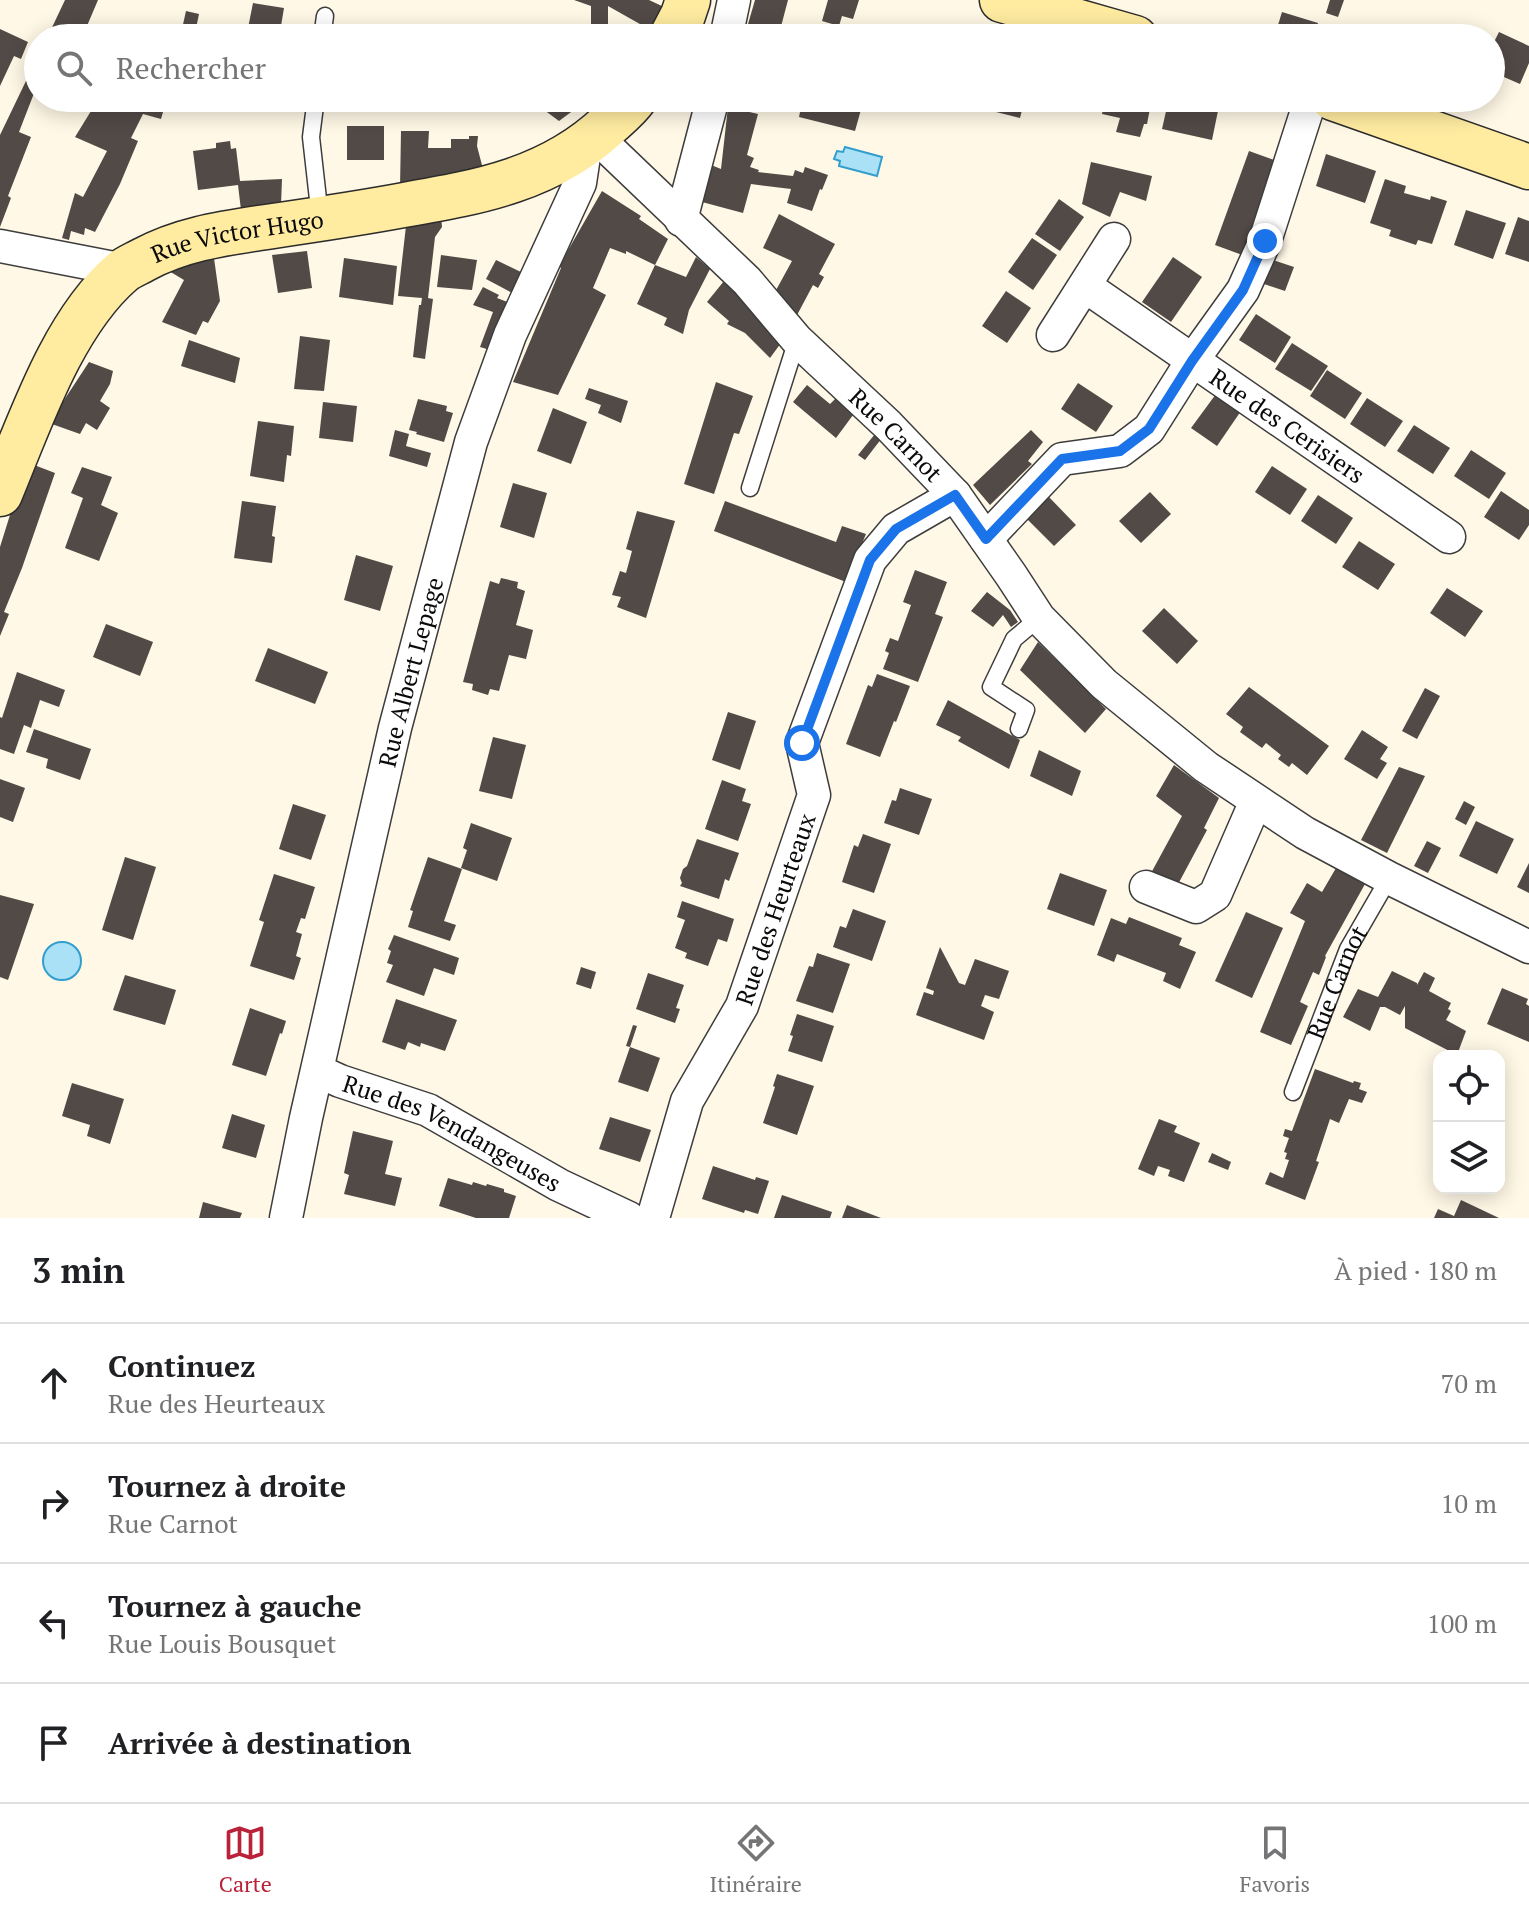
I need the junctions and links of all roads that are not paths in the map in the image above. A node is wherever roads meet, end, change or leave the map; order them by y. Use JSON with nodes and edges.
{"nodes":[{"id":1,"x":688,"y":0,"type":"edge"},
{"id":2,"x":734,"y":0,"type":"edge"},
{"id":3,"x":1002,"y":0,"type":"edge"},
{"id":4,"x":325,"y":16,"type":"dead end"},
{"id":5,"x":324,"y":24,"type":"edge"},
{"id":6,"x":678,"y":24,"type":"edge"},
{"id":7,"x":729,"y":24,"type":"edge"},
{"id":8,"x":1086,"y":24,"type":"edge"},
{"id":9,"x":314,"y":112,"type":"edge"},
{"id":10,"x":620,"y":112,"type":"edge"},
{"id":11,"x":709,"y":112,"type":"edge"},
{"id":12,"x":1306,"y":112,"type":"edge"},
{"id":13,"x":1373,"y":112,"type":"edge"},
{"id":14,"x":592,"y":139,"type":"junction"},
{"id":15,"x":1529,"y":167,"type":"edge"},
{"id":16,"x":320,"y":219,"type":"junction"},
{"id":17,"x":681,"y":220,"type":"junction"},
{"id":18,"x":1114,"y":239,"type":"dead end"},
{"id":19,"x":0,"y":246,"type":"edge"},
{"id":20,"x":124,"y":270,"type":"junction"},
{"id":21,"x":1085,"y":286,"type":"junction"},
{"id":22,"x":1053,"y":335,"type":"dead end"},
{"id":23,"x":797,"y":340,"type":"junction"},
{"id":24,"x":1192,"y":361,"type":"junction"},
{"id":25,"x":750,"y":488,"type":"dead end"},
{"id":26,"x":0,"y":494,"type":"edge"},
{"id":27,"x":955,"y":495,"type":"junction"},
{"id":28,"x":1449,"y":537,"type":"dead end"},
{"id":29,"x":986,"y":539,"type":"junction"},
{"id":30,"x":1039,"y":618,"type":"junction"},
{"id":31,"x":1019,"y":729,"type":"dead end"},
{"id":32,"x":1256,"y":801,"type":"junction"},
{"id":33,"x":1389,"y":878,"type":"junction"},
{"id":34,"x":1146,"y":887,"type":"dead end"},
{"id":35,"x":1529,"y":947,"type":"edge"},
{"id":36,"x":318,"y":1071,"type":"junction"},
{"id":37,"x":1293,"y":1092,"type":"dead end"},
{"id":38,"x":286,"y":1218,"type":"edge"},
{"id":39,"x":629,"y":1218,"type":"edge"},
{"id":40,"x":653,"y":1218,"type":"edge"}],
"edges":[{"from":1,"to":6,"type":"street"},
{"from":2,"to":7,"type":"street"},
{"from":3,"to":8,"type":"street"},
{"from":4,"to":5,"type":"lane"},
{"from":9,"to":16,"type":"lane"},
{"from":10,"to":14,"type":"street","name":"Rue Victor Hugo"},
{"from":11,"to":17,"type":"street"},
{"from":12,"to":24,"type":"street"},
{"from":13,"to":15,"type":"street"},
{"from":14,"to":16,"type":"street","name":"Rue Victor Hugo"},
{"from":14,"to":17,"type":"street","name":"Rue Carnot"},
{"from":14,"to":36,"type":"street","name":"Rue Albert Lepage"},
{"from":16,"to":20,"type":"street","name":"Rue Victor Hugo"},
{"from":17,"to":23,"type":"street","name":"Rue Carnot"},
{"from":18,"to":21,"type":"street"},
{"from":19,"to":20,"type":"street"},
{"from":20,"to":26,"type":"street","name":"Rue Victor Hugo"},
{"from":21,"to":22,"type":"street"},
{"from":21,"to":24,"type":"street","name":"Rue des Cerisiers"},
{"from":23,"to":25,"type":"lane"},
{"from":23,"to":27,"type":"street","name":"Rue Carnot"},
{"from":24,"to":28,"type":"street","name":"Rue des Cerisiers"},
{"from":24,"to":29,"type":"street"},
{"from":27,"to":29,"type":"street","name":"Rue Carnot"},
{"from":27,"to":40,"type":"street","name":"Rue des Heurteaux"},
{"from":29,"to":30,"type":"street","name":"Rue Carnot"},
{"from":30,"to":31,"type":"lane"},
{"from":30,"to":32,"type":"street","name":"Rue Carnot"},
{"from":32,"to":33,"type":"street","name":"Rue Carnot"},
{"from":32,"to":34,"type":"street"},
{"from":33,"to":35,"type":"street","name":"Rue Carnot"},
{"from":33,"to":37,"type":"lane","name":"Rue Carnot"},
{"from":36,"to":38,"type":"street","name":"Rue Albert Lepage"},
{"from":36,"to":39,"type":"street","name":"Rue des Vendangeuses"}]}
